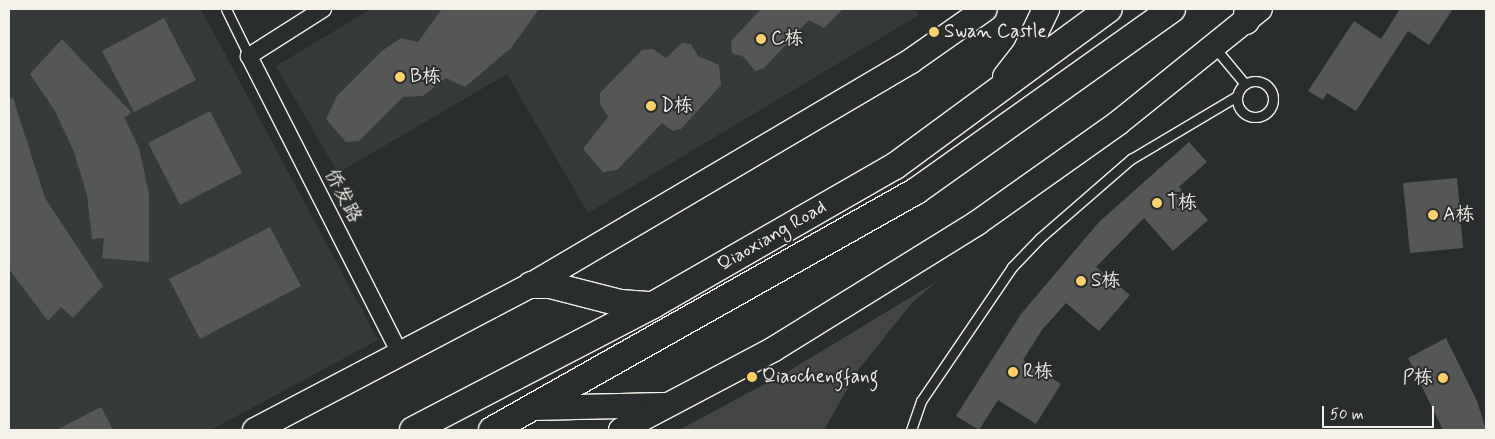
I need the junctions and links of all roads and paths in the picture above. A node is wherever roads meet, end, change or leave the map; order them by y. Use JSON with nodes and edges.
{"nodes":[{"id":1,"x":226,"y":9,"type":"edge"},
{"id":2,"x":323,"y":9,"type":"edge"},
{"id":3,"x":985,"y":9,"type":"edge"},
{"id":4,"x":1046,"y":9,"type":"edge"},
{"id":5,"x":1109,"y":9,"type":"edge"},
{"id":6,"x":1172,"y":9,"type":"edge"},
{"id":7,"x":1252,"y":13,"type":"edge"},
{"id":8,"x":1215,"y":48,"type":"junction"},
{"id":9,"x":249,"y":56,"type":"junction"},
{"id":10,"x":1245,"y":84,"type":"junction"},
{"id":11,"x":1237,"y":96,"type":"junction"},
{"id":12,"x":988,"y":102,"type":"junction"},
{"id":13,"x":531,"y":285,"type":"junction"},
{"id":14,"x":653,"y":305,"type":"junction"},
{"id":15,"x":401,"y":355,"type":"junction"},
{"id":16,"x":670,"y":404,"type":"junction"},
{"id":17,"x":533,"y":408,"type":"junction"},
{"id":18,"x":256,"y":430,"type":"edge"},
{"id":19,"x":413,"y":430,"type":"edge"},
{"id":20,"x":492,"y":430,"type":"edge"},
{"id":21,"x":621,"y":430,"type":"edge"},
{"id":22,"x":911,"y":430,"type":"edge"}],
"edges":[{"from":1,"to":9,"type":"lane"},
{"from":2,"to":9,"type":"street"},
{"from":3,"to":13,"type":"main road"},
{"from":4,"to":12,"type":"main road"},
{"from":5,"to":12,"type":"main road","name":"Qiaoxiang Road"},
{"from":6,"to":17,"type":"main road","name":"Qiaoxiang Road"},
{"from":7,"to":8,"type":"main road"},
{"from":8,"to":10,"type":"lane"},
{"from":8,"to":16,"type":"main road"},
{"from":9,"to":15,"type":"street","name":"侨发路"},
{"from":10,"to":11,"type":"lane"},
{"from":10,"to":11,"type":"lane"},
{"from":11,"to":22,"type":"lane"},
{"from":12,"to":14,"type":"main road","name":"Qiaoxiang Road"},
{"from":13,"to":14,"type":"main road"},
{"from":13,"to":15,"type":"main road"},
{"from":14,"to":19,"type":"main road","name":"Qiaoxiang Road"},
{"from":15,"to":18,"type":"main road"},
{"from":16,"to":17,"type":"main road"},
{"from":16,"to":21,"type":"main road"},
{"from":17,"to":20,"type":"main road","name":"Qiaoxiang Road"}]}
